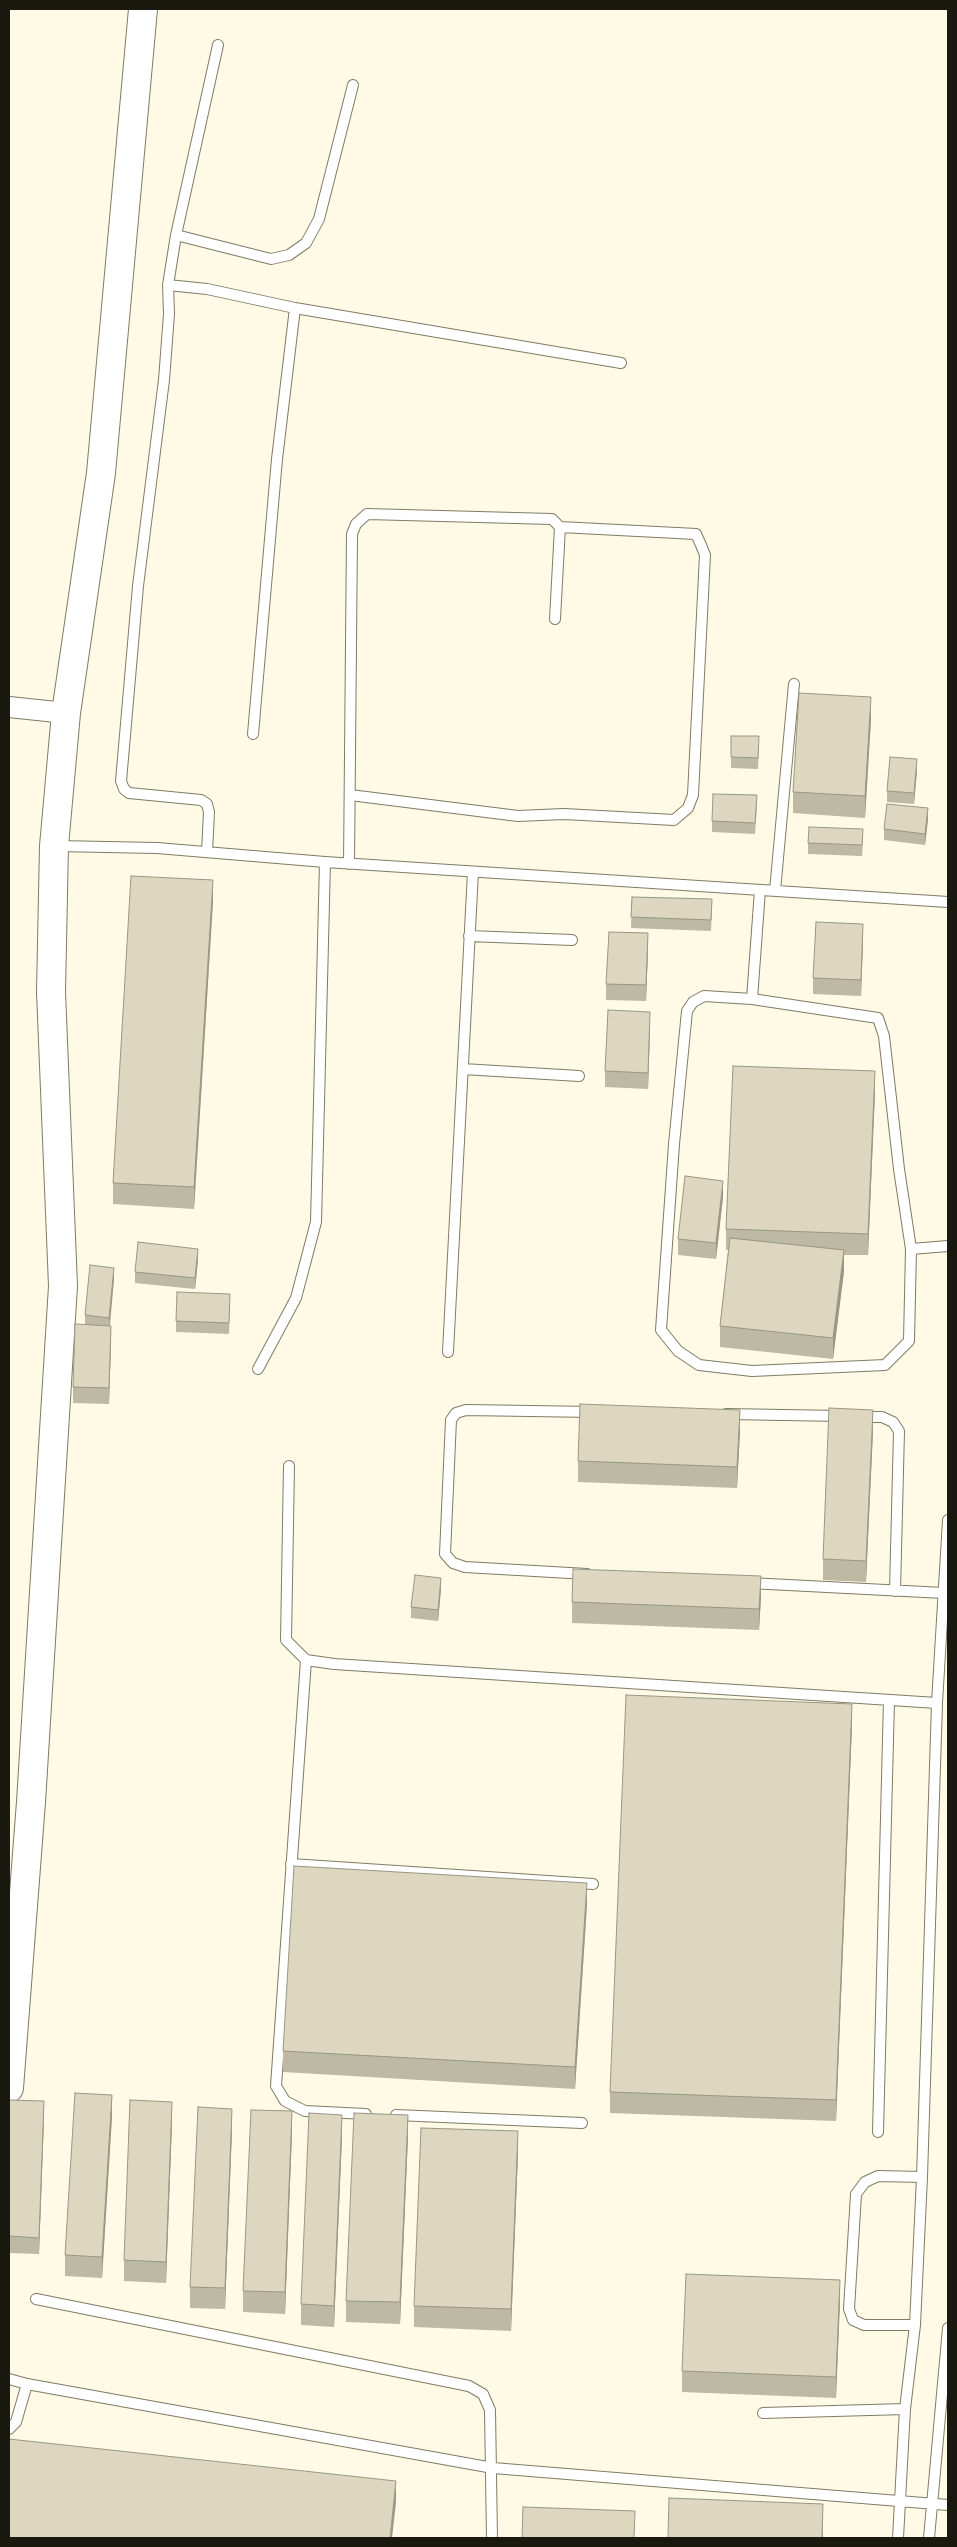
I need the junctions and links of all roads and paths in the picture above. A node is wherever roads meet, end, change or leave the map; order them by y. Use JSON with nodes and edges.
{"nodes":[{"id":1,"x":142,"y":9,"type":"edge"},
{"id":2,"x":218,"y":45,"type":"dead end"},
{"id":3,"x":353,"y":85,"type":"dead end"},
{"id":4,"x":176,"y":235,"type":"junction"},
{"id":5,"x":168,"y":285,"type":"junction"},
{"id":6,"x":295,"y":308,"type":"junction"},
{"id":7,"x":621,"y":363,"type":"dead end"},
{"id":8,"x":560,"y":527,"type":"junction"},
{"id":9,"x":555,"y":619,"type":"dead end"},
{"id":10,"x":794,"y":684,"type":"dead end"},
{"id":11,"x":9,"y":707,"type":"edge"},
{"id":12,"x":66,"y":712,"type":"junction"},
{"id":13,"x":253,"y":734,"type":"dead end"},
{"id":14,"x":350,"y":795,"type":"junction"},
{"id":15,"x":54,"y":846,"type":"junction"},
{"id":16,"x":206,"y":852,"type":"junction"},
{"id":17,"x":325,"y":862,"type":"junction"},
{"id":18,"x":349,"y":864,"type":"junction"},
{"id":19,"x":473,"y":872,"type":"junction"},
{"id":20,"x":760,"y":890,"type":"junction"},
{"id":21,"x":775,"y":891,"type":"junction"},
{"id":22,"x":948,"y":902,"type":"edge"},
{"id":23,"x":470,"y":936,"type":"junction"},
{"id":24,"x":572,"y":940,"type":"dead end"},
{"id":25,"x":752,"y":999,"type":"junction"},
{"id":26,"x":463,"y":1069,"type":"junction"},
{"id":27,"x":578,"y":1076,"type":"dead end"},
{"id":28,"x":948,"y":1246,"type":"edge"},
{"id":29,"x":911,"y":1249,"type":"junction"},
{"id":30,"x":448,"y":1352,"type":"dead end"},
{"id":31,"x":258,"y":1370,"type":"dead end"},
{"id":32,"x":605,"y":1412,"type":"edge"},
{"id":33,"x":714,"y":1414,"type":"edge"},
{"id":34,"x":289,"y":1466,"type":"dead end"},
{"id":35,"x":948,"y":1520,"type":"edge"},
{"id":36,"x":595,"y":1574,"type":"edge"},
{"id":37,"x":734,"y":1582,"type":"edge"},
{"id":38,"x":895,"y":1591,"type":"junction"},
{"id":39,"x":944,"y":1593,"type":"junction"},
{"id":40,"x":306,"y":1660,"type":"junction"},
{"id":41,"x":889,"y":1700,"type":"junction"},
{"id":42,"x":937,"y":1702,"type":"junction"},
{"id":43,"x":291,"y":1864,"type":"junction"},
{"id":44,"x":593,"y":1884,"type":"dead end"},
{"id":45,"x":9,"y":2088,"type":"edge"},
{"id":46,"x":582,"y":2123,"type":"dead end"},
{"id":47,"x":878,"y":2132,"type":"dead end"},
{"id":48,"x":922,"y":2177,"type":"junction"},
{"id":49,"x":36,"y":2300,"type":"dead end"},
{"id":50,"x":915,"y":2325,"type":"junction"},
{"id":51,"x":948,"y":2328,"type":"edge"},
{"id":52,"x":9,"y":2379,"type":"edge"},
{"id":53,"x":27,"y":2384,"type":"junction"},
{"id":54,"x":905,"y":2409,"type":"junction"},
{"id":55,"x":763,"y":2413,"type":"dead end"},
{"id":56,"x":9,"y":2429,"type":"edge"},
{"id":57,"x":493,"y":2468,"type":"junction"},
{"id":58,"x":900,"y":2501,"type":"junction"},
{"id":59,"x":931,"y":2502,"type":"junction"},
{"id":60,"x":948,"y":2505,"type":"edge"},
{"id":61,"x":492,"y":2538,"type":"edge"},
{"id":62,"x":898,"y":2538,"type":"edge"},
{"id":63,"x":929,"y":2538,"type":"edge"}],
"edges":[{"from":1,"to":12,"type":"main road"},
{"from":2,"to":4,"type":"lane"},
{"from":3,"to":4,"type":"lane"},
{"from":4,"to":5,"type":"lane"},
{"from":5,"to":6,"type":"lane"},
{"from":5,"to":16,"type":"lane"},
{"from":6,"to":7,"type":"lane"},
{"from":6,"to":13,"type":"lane"},
{"from":8,"to":9,"type":"lane"},
{"from":8,"to":14,"type":"lane"},
{"from":8,"to":14,"type":"lane"},
{"from":10,"to":21,"type":"lane"},
{"from":11,"to":12,"type":"street"},
{"from":12,"to":15,"type":"main road"},
{"from":14,"to":18,"type":"lane"},
{"from":15,"to":16,"type":"lane"},
{"from":15,"to":45,"type":"main road"},
{"from":16,"to":17,"type":"lane"},
{"from":17,"to":18,"type":"lane"},
{"from":17,"to":31,"type":"lane"},
{"from":18,"to":19,"type":"lane"},
{"from":19,"to":20,"type":"lane"},
{"from":19,"to":23,"type":"lane"},
{"from":20,"to":21,"type":"lane"},
{"from":20,"to":25,"type":"lane"},
{"from":21,"to":22,"type":"lane"},
{"from":23,"to":24,"type":"lane"},
{"from":23,"to":26,"type":"lane"},
{"from":25,"to":29,"type":"lane"},
{"from":25,"to":29,"type":"lane"},
{"from":26,"to":27,"type":"lane"},
{"from":26,"to":30,"type":"lane"},
{"from":28,"to":29,"type":"lane"},
{"from":32,"to":36,"type":"lane"},
{"from":33,"to":38,"type":"lane"},
{"from":34,"to":40,"type":"lane"},
{"from":35,"to":39,"type":"lane"},
{"from":37,"to":38,"type":"lane"},
{"from":38,"to":39,"type":"lane"},
{"from":39,"to":42,"type":"lane"},
{"from":40,"to":41,"type":"lane"},
{"from":40,"to":43,"type":"lane"},
{"from":41,"to":42,"type":"lane"},
{"from":41,"to":47,"type":"lane"},
{"from":42,"to":48,"type":"lane"},
{"from":43,"to":44,"type":"lane"},
{"from":43,"to":46,"type":"lane"},
{"from":48,"to":50,"type":"lane"},
{"from":48,"to":50,"type":"lane"},
{"from":49,"to":57,"type":"lane"},
{"from":50,"to":54,"type":"lane"},
{"from":51,"to":59,"type":"lane"},
{"from":52,"to":53,"type":"lane"},
{"from":53,"to":56,"type":"lane"},
{"from":53,"to":57,"type":"lane"},
{"from":54,"to":55,"type":"lane"},
{"from":54,"to":58,"type":"lane"},
{"from":57,"to":58,"type":"lane"},
{"from":57,"to":61,"type":"lane"},
{"from":58,"to":59,"type":"lane"},
{"from":58,"to":62,"type":"lane"},
{"from":59,"to":60,"type":"lane"},
{"from":59,"to":63,"type":"lane"}]}
